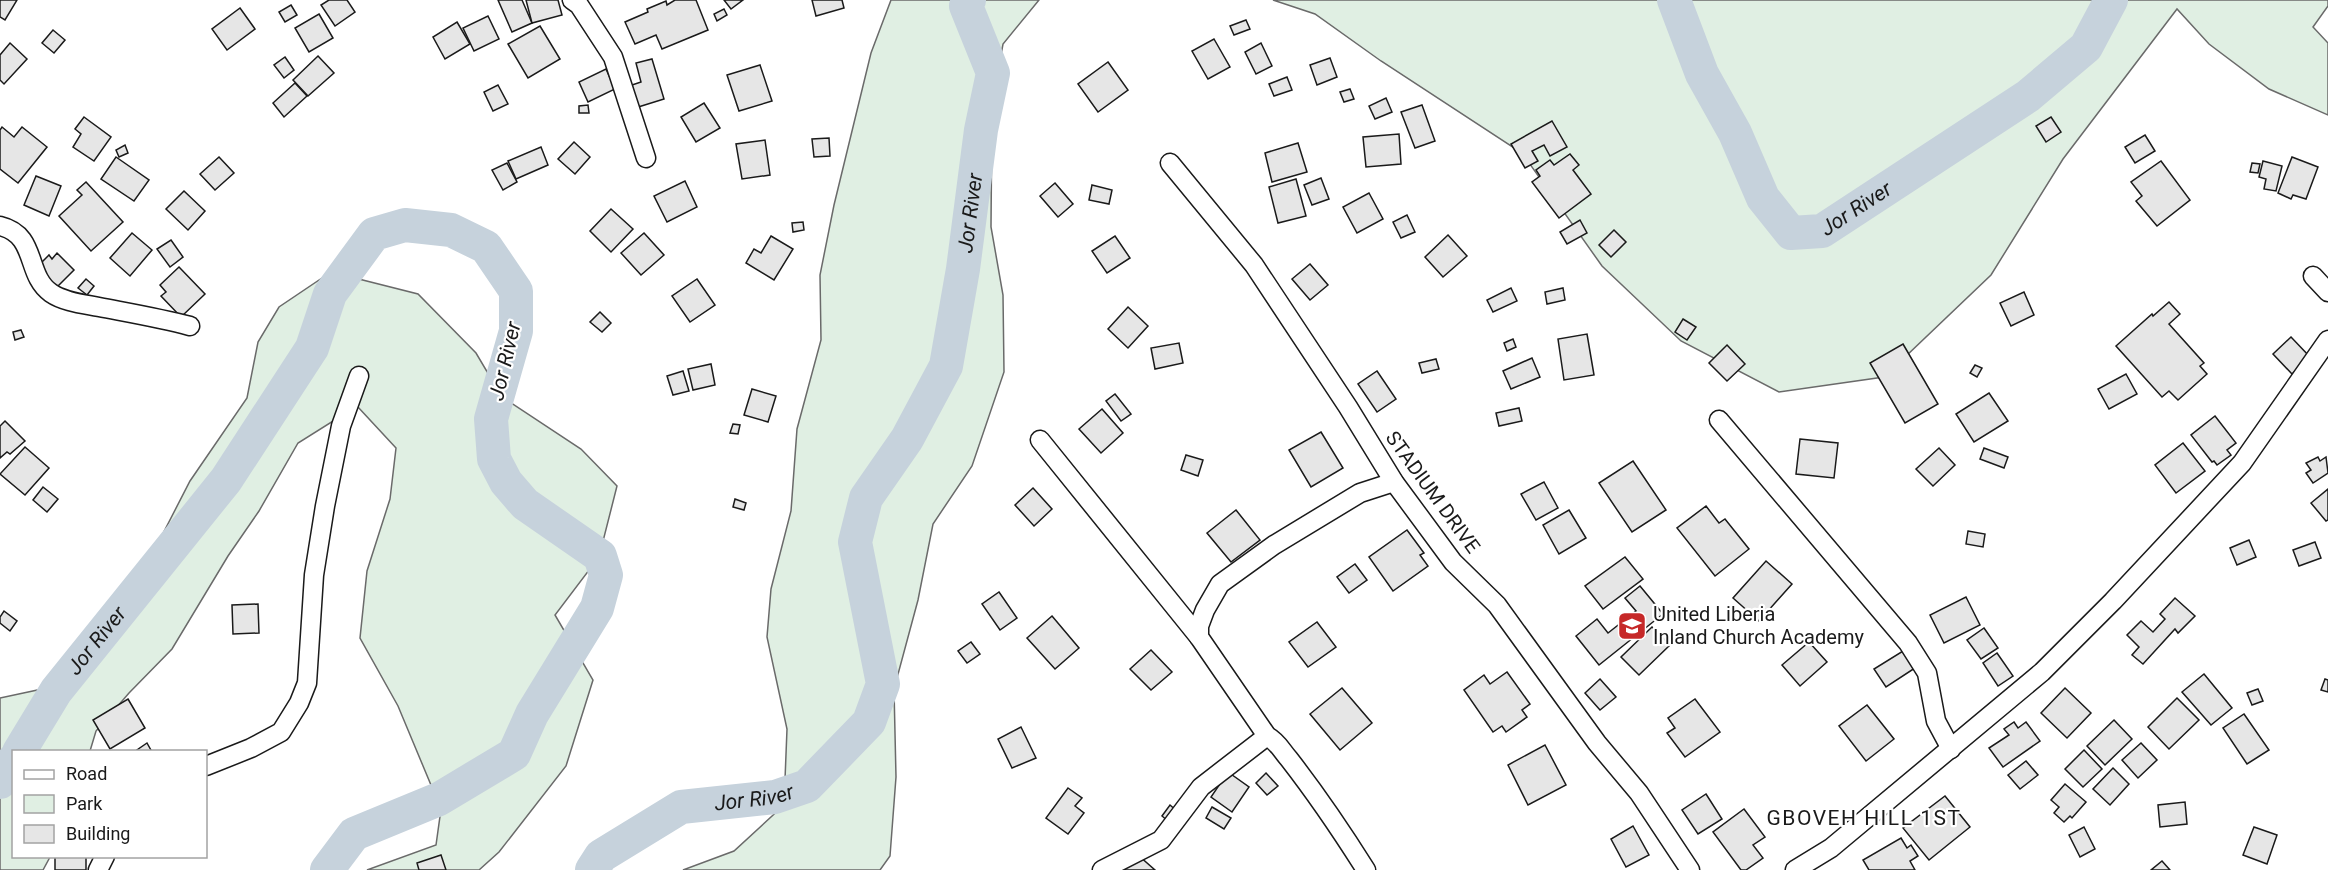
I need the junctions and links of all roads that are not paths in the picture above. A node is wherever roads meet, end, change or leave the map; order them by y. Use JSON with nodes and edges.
{"nodes":[{"id":1,"x":572,"y":0,"type":"edge"},
{"id":2,"x":646,"y":158,"type":"dead end"},
{"id":3,"x":1170,"y":163,"type":"dead end"},
{"id":4,"x":0,"y":226,"type":"edge"},
{"id":5,"x":2313,"y":276,"type":"dead end"},
{"id":6,"x":2328,"y":292,"type":"edge"},
{"id":7,"x":190,"y":326,"type":"dead end"},
{"id":8,"x":2328,"y":340,"type":"edge"},
{"id":9,"x":358,"y":376,"type":"dead end"},
{"id":10,"x":1719,"y":420,"type":"dead end"},
{"id":11,"x":1040,"y":440,"type":"dead end"},
{"id":12,"x":1394,"y":482,"type":"junction"},
{"id":13,"x":1199,"y":637,"type":"junction"},
{"id":14,"x":1267,"y":736,"type":"junction"},
{"id":15,"x":1951,"y":749,"type":"junction"},
{"id":16,"x":207,"y":766,"type":"edge"},
{"id":17,"x":1102,"y":870,"type":"edge"},
{"id":18,"x":1366,"y":870,"type":"edge"},
{"id":19,"x":1690,"y":870,"type":"edge"},
{"id":20,"x":1795,"y":870,"type":"edge"}],
"edges":[{"from":1,"to":2,"type":"street"},
{"from":3,"to":12,"type":"street","name":"STADIUM DRIVE"},
{"from":4,"to":7,"type":"street"},
{"from":5,"to":6,"type":"street"},
{"from":8,"to":15,"type":"street"},
{"from":9,"to":16,"type":"street"},
{"from":10,"to":15,"type":"street"},
{"from":11,"to":13,"type":"street"},
{"from":12,"to":13,"type":"street"},
{"from":12,"to":19,"type":"street","name":"STADIUM DRIVE"},
{"from":13,"to":14,"type":"street"},
{"from":14,"to":17,"type":"street"},
{"from":14,"to":18,"type":"street"},
{"from":15,"to":20,"type":"street"}]}
